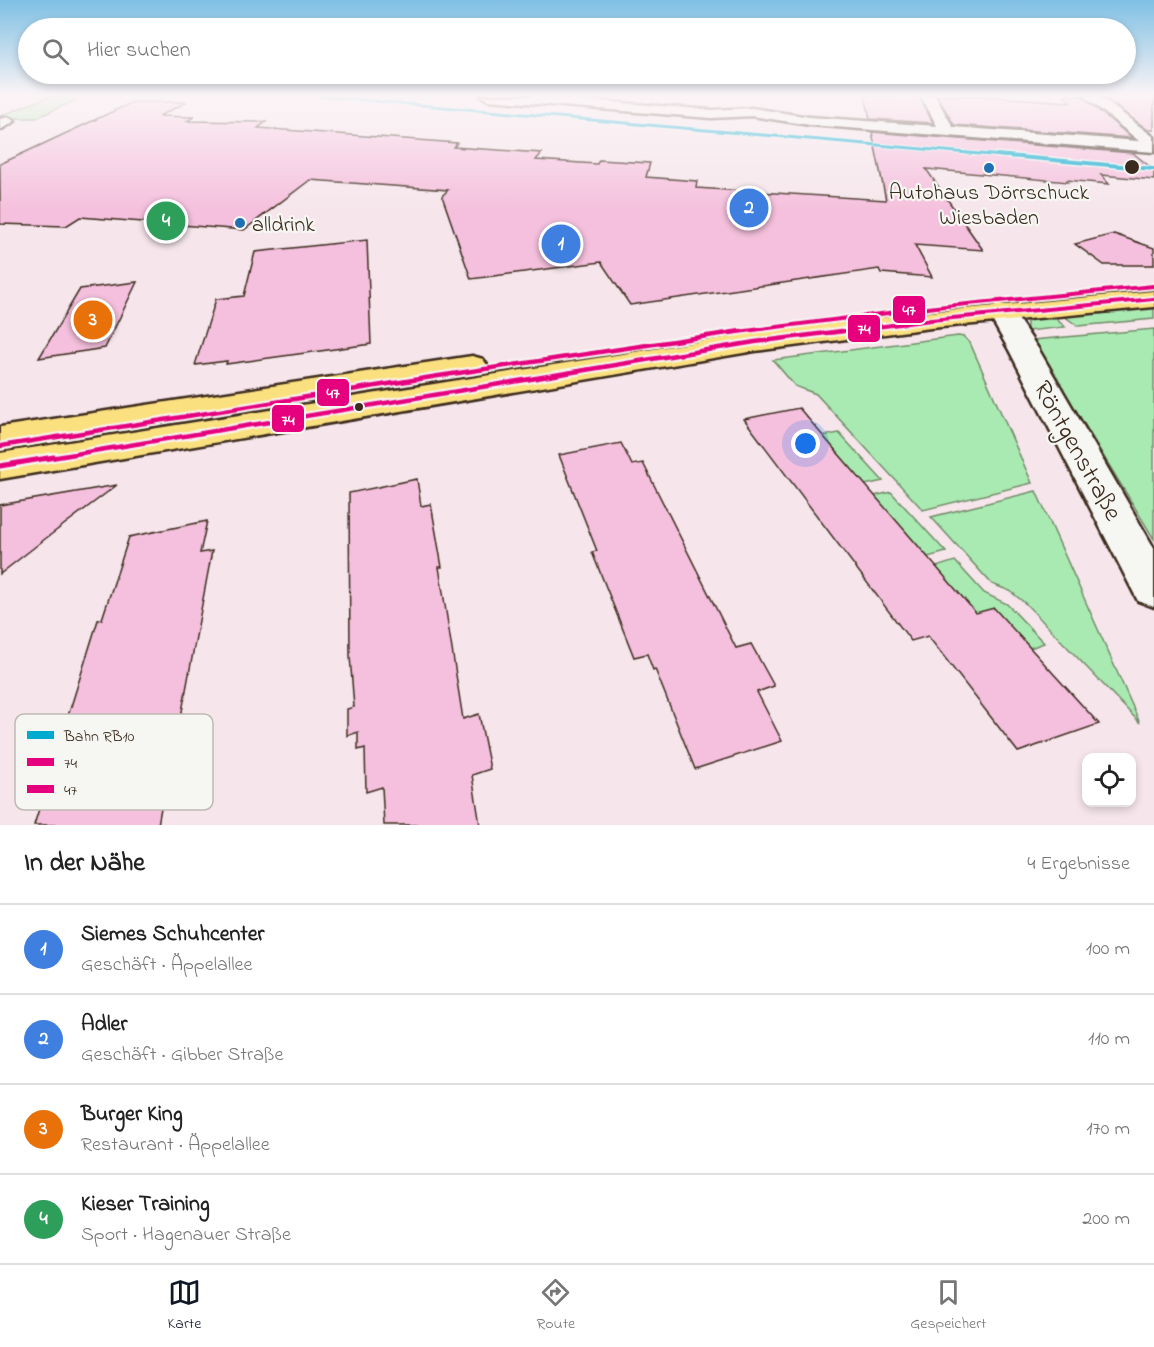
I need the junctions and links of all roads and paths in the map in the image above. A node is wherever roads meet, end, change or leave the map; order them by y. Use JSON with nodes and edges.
{"nodes":[{"id":1,"x":985,"y":134,"type":"edge"},
{"id":2,"x":1140,"y":134,"type":"edge"},
{"id":3,"x":1154,"y":146,"type":"edge"},
{"id":4,"x":1154,"y":278,"type":"edge"},
{"id":5,"x":1154,"y":299,"type":"edge"},
{"id":6,"x":1001,"y":313,"type":"junction"},
{"id":7,"x":0,"y":439,"type":"edge"},
{"id":8,"x":0,"y":466,"type":"edge"},
{"id":9,"x":1154,"y":588,"type":"edge"}],
"edges":[{"from":1,"to":3,"type":"street"},
{"from":2,"to":3,"type":"street"},
{"from":4,"to":7,"type":"main road"},
{"from":5,"to":6,"type":"main road"},
{"from":6,"to":8,"type":"main road"},
{"from":6,"to":9,"type":"street","name":"Röntgenstraße"}]}
